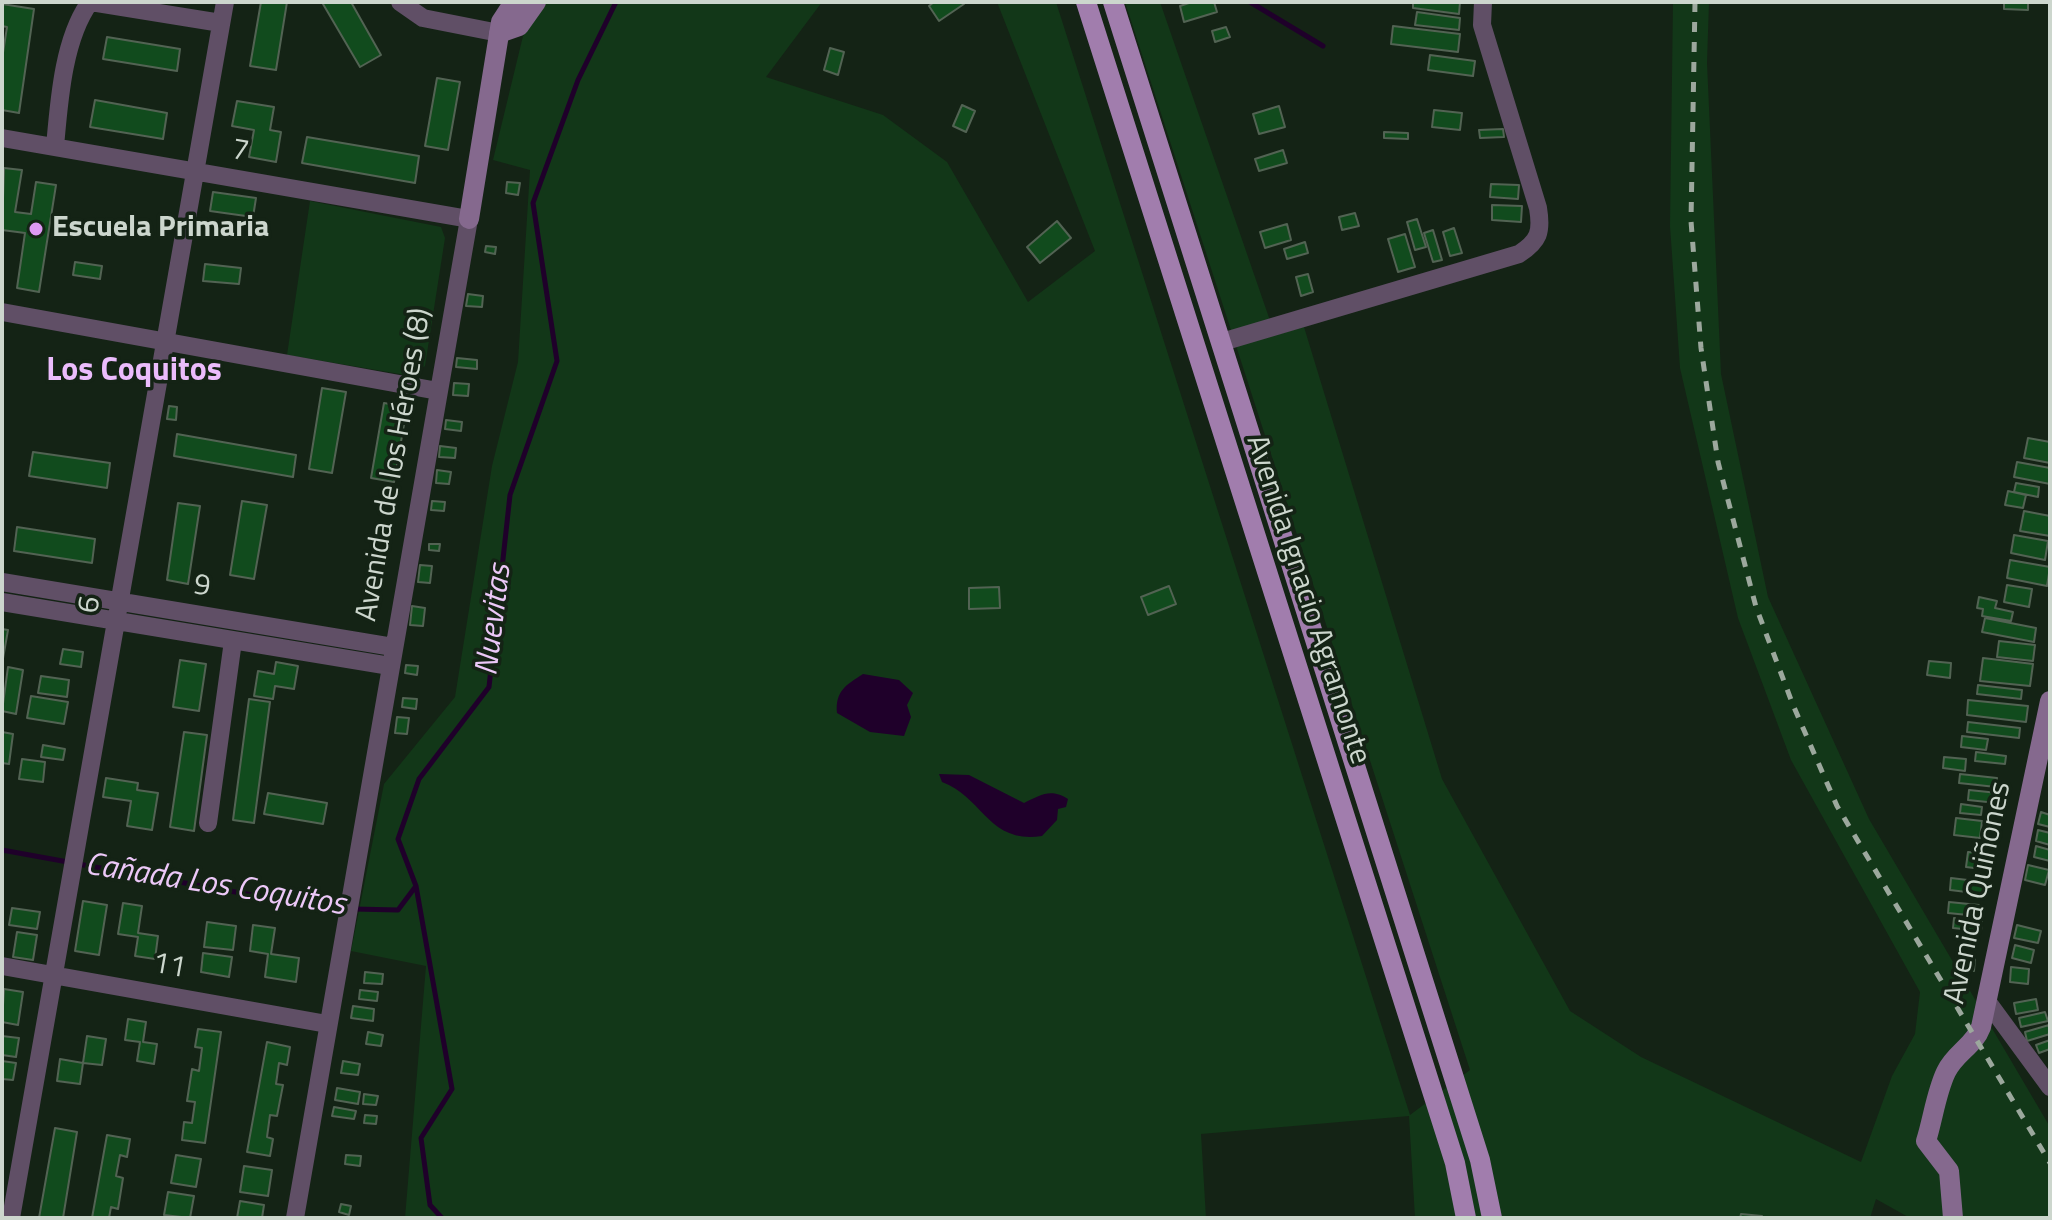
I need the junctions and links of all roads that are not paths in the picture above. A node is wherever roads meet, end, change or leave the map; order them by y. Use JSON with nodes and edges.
{"nodes":[{"id":1,"x":91,"y":2,"type":"edge"},
{"id":2,"x":225,"y":2,"type":"edge"},
{"id":3,"x":400,"y":2,"type":"edge"},
{"id":4,"x":514,"y":2,"type":"edge"},
{"id":5,"x":536,"y":2,"type":"edge"},
{"id":6,"x":1086,"y":2,"type":"edge"},
{"id":7,"x":1113,"y":2,"type":"edge"},
{"id":8,"x":1483,"y":2,"type":"edge"},
{"id":9,"x":221,"y":23,"type":"junction"},
{"id":10,"x":499,"y":33,"type":"junction"},
{"id":11,"x":2,"y":138,"type":"edge"},
{"id":12,"x":55,"y":147,"type":"junction"},
{"id":13,"x":196,"y":173,"type":"junction"},
{"id":14,"x":469,"y":219,"type":"junction"},
{"id":15,"x":2,"y":312,"type":"edge"},
{"id":16,"x":166,"y":342,"type":"junction"},
{"id":17,"x":1222,"y":342,"type":"junction"},
{"id":18,"x":438,"y":391,"type":"junction"},
{"id":19,"x":2,"y":582,"type":"edge"},
{"id":20,"x":2,"y":602,"type":"edge"},
{"id":21,"x":120,"y":602,"type":"junction"},
{"id":22,"x":117,"y":622,"type":"junction"},
{"id":23,"x":233,"y":641,"type":"junction"},
{"id":24,"x":391,"y":657,"type":"junction"},
{"id":25,"x":2050,"y":701,"type":"edge"},
{"id":26,"x":208,"y":823,"type":"dead end"},
{"id":27,"x":2,"y":966,"type":"edge"},
{"id":28,"x":54,"y":975,"type":"junction"},
{"id":29,"x":1987,"y":1001,"type":"junction"},
{"id":30,"x":327,"y":1024,"type":"junction"},
{"id":31,"x":2050,"y":1087,"type":"edge"},
{"id":32,"x":11,"y":1218,"type":"edge"},
{"id":33,"x":295,"y":1218,"type":"edge"},
{"id":34,"x":1466,"y":1218,"type":"edge"},
{"id":35,"x":1492,"y":1218,"type":"edge"},
{"id":36,"x":1953,"y":1218,"type":"edge"}],
"edges":[{"from":1,"to":9,"type":"street"},
{"from":1,"to":12,"type":"street"},
{"from":2,"to":9,"type":"street","name":"6"},
{"from":3,"to":10,"type":"street"},
{"from":4,"to":10,"type":"street","name":"Avenida de los Héroes (8)"},
{"from":5,"to":10,"type":"street"},
{"from":6,"to":34,"type":"main road","name":"Avenida Ignacio Agramonte"},
{"from":7,"to":17,"type":"main road","name":"Avenida Ignacio Agramonte"},
{"from":8,"to":17,"type":"street"},
{"from":9,"to":13,"type":"street","name":"6"},
{"from":10,"to":14,"type":"street","name":"Avenida de los Héroes (8)"},
{"from":11,"to":12,"type":"street","name":"7"},
{"from":12,"to":13,"type":"street","name":"7"},
{"from":13,"to":14,"type":"street","name":"7"},
{"from":13,"to":16,"type":"street","name":"6"},
{"from":14,"to":18,"type":"street","name":"Avenida de los Héroes (8)"},
{"from":15,"to":16,"type":"street"},
{"from":16,"to":18,"type":"street"},
{"from":16,"to":21,"type":"street","name":"6"},
{"from":17,"to":35,"type":"main road","name":"Avenida Ignacio Agramonte"},
{"from":18,"to":24,"type":"street","name":"Avenida de los Héroes (8)"},
{"from":19,"to":21,"type":"street","name":"9"},
{"from":20,"to":22,"type":"street","name":"9"},
{"from":21,"to":22,"type":"street","name":"6"},
{"from":21,"to":24,"type":"street","name":"9"},
{"from":22,"to":23,"type":"street","name":"9"},
{"from":22,"to":28,"type":"street","name":"6"},
{"from":23,"to":24,"type":"street","name":"9"},
{"from":23,"to":26,"type":"street"},
{"from":24,"to":30,"type":"street","name":"Avenida de los Héroes (8)"},
{"from":25,"to":29,"type":"street","name":"Avenida Quiñones"},
{"from":27,"to":28,"type":"street","name":"11"},
{"from":28,"to":30,"type":"street","name":"11"},
{"from":28,"to":32,"type":"street","name":"6"},
{"from":29,"to":31,"type":"street"},
{"from":29,"to":36,"type":"street","name":"Avenida Quiñones"},
{"from":30,"to":33,"type":"street","name":"Avenida de los Héroes (8)"}]}
